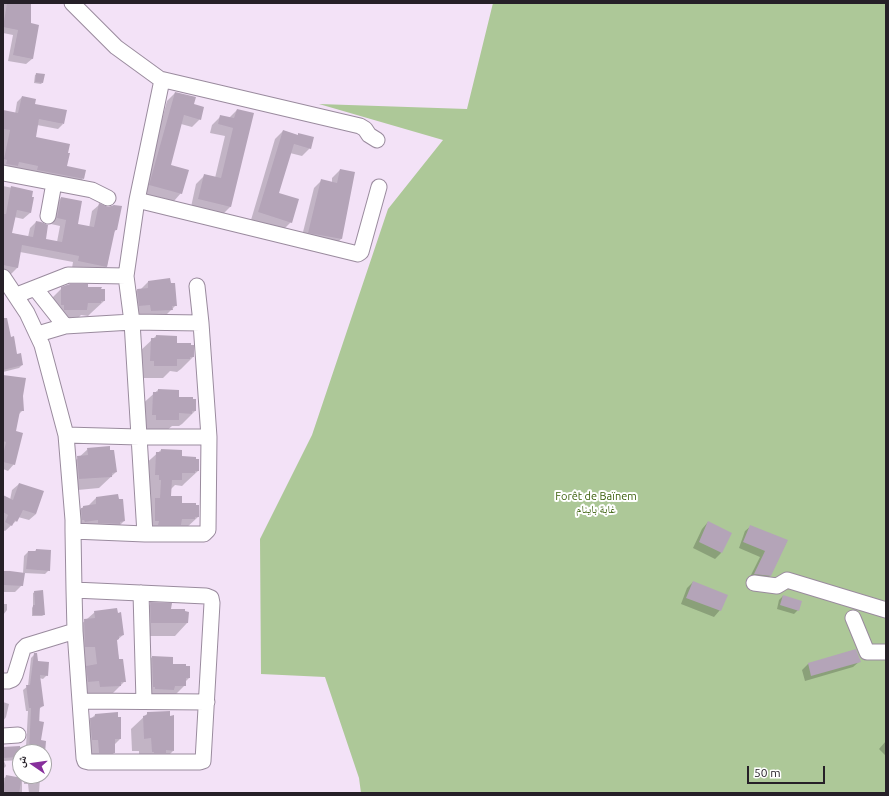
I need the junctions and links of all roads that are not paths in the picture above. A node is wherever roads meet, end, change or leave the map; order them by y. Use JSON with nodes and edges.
{"nodes":[{"id":1,"x":72,"y":3,"type":"edge"},
{"id":2,"x":162,"y":80,"type":"junction"},
{"id":3,"x":377,"y":140,"type":"dead end"},
{"id":4,"x":3,"y":173,"type":"edge"},
{"id":5,"x":54,"y":183,"type":"junction"},
{"id":6,"x":379,"y":188,"type":"dead end"},
{"id":7,"x":108,"y":198,"type":"dead end"},
{"id":8,"x":137,"y":200,"type":"junction"},
{"id":9,"x":48,"y":216,"type":"dead end"},
{"id":10,"x":126,"y":276,"type":"junction"},
{"id":11,"x":3,"y":277,"type":"edge"},
{"id":12,"x":197,"y":286,"type":"dead end"},
{"id":13,"x":34,"y":288,"type":"junction"},
{"id":14,"x":17,"y":296,"type":"junction"},
{"id":15,"x":132,"y":322,"type":"junction"},
{"id":16,"x":201,"y":322,"type":"junction"},
{"id":17,"x":65,"y":326,"type":"junction"},
{"id":18,"x":38,"y":334,"type":"junction"},
{"id":19,"x":66,"y":436,"type":"junction"},
{"id":20,"x":139,"y":437,"type":"junction"},
{"id":21,"x":209,"y":437,"type":"junction"},
{"id":22,"x":73,"y":531,"type":"junction"},
{"id":23,"x":145,"y":534,"type":"junction"},
{"id":24,"x":754,"y":583,"type":"dead end"},
{"id":25,"x":74,"y":590,"type":"junction"},
{"id":26,"x":141,"y":593,"type":"junction"},
{"id":27,"x":886,"y":610,"type":"edge"},
{"id":28,"x":853,"y":618,"type":"dead end"},
{"id":29,"x":75,"y":631,"type":"junction"},
{"id":30,"x":886,"y":652,"type":"edge"},
{"id":31,"x":3,"y":681,"type":"edge"},
{"id":32,"x":80,"y":701,"type":"junction"},
{"id":33,"x":144,"y":701,"type":"junction"},
{"id":34,"x":207,"y":702,"type":"junction"}],
"edges":[{"from":1,"to":2,"type":"street"},
{"from":2,"to":3,"type":"street"},
{"from":2,"to":8,"type":"street"},
{"from":4,"to":5,"type":"street"},
{"from":5,"to":7,"type":"street"},
{"from":5,"to":9,"type":"street"},
{"from":6,"to":8,"type":"street"},
{"from":8,"to":10,"type":"street"},
{"from":10,"to":13,"type":"street"},
{"from":10,"to":15,"type":"street"},
{"from":11,"to":14,"type":"street"},
{"from":12,"to":16,"type":"street"},
{"from":13,"to":14,"type":"street"},
{"from":13,"to":17,"type":"street"},
{"from":14,"to":18,"type":"street"},
{"from":15,"to":16,"type":"street"},
{"from":15,"to":17,"type":"street"},
{"from":15,"to":20,"type":"street"},
{"from":16,"to":21,"type":"street"},
{"from":17,"to":18,"type":"street"},
{"from":18,"to":19,"type":"street"},
{"from":19,"to":20,"type":"street"},
{"from":19,"to":22,"type":"street"},
{"from":20,"to":21,"type":"street"},
{"from":20,"to":23,"type":"street"},
{"from":21,"to":23,"type":"street"},
{"from":22,"to":23,"type":"street"},
{"from":22,"to":25,"type":"street"},
{"from":24,"to":27,"type":"street"},
{"from":25,"to":26,"type":"street"},
{"from":25,"to":29,"type":"street"},
{"from":26,"to":33,"type":"street"},
{"from":26,"to":34,"type":"street"},
{"from":28,"to":30,"type":"street"},
{"from":29,"to":31,"type":"street"},
{"from":29,"to":32,"type":"street"},
{"from":32,"to":33,"type":"street"},
{"from":32,"to":34,"type":"street"},
{"from":33,"to":34,"type":"street"}]}
